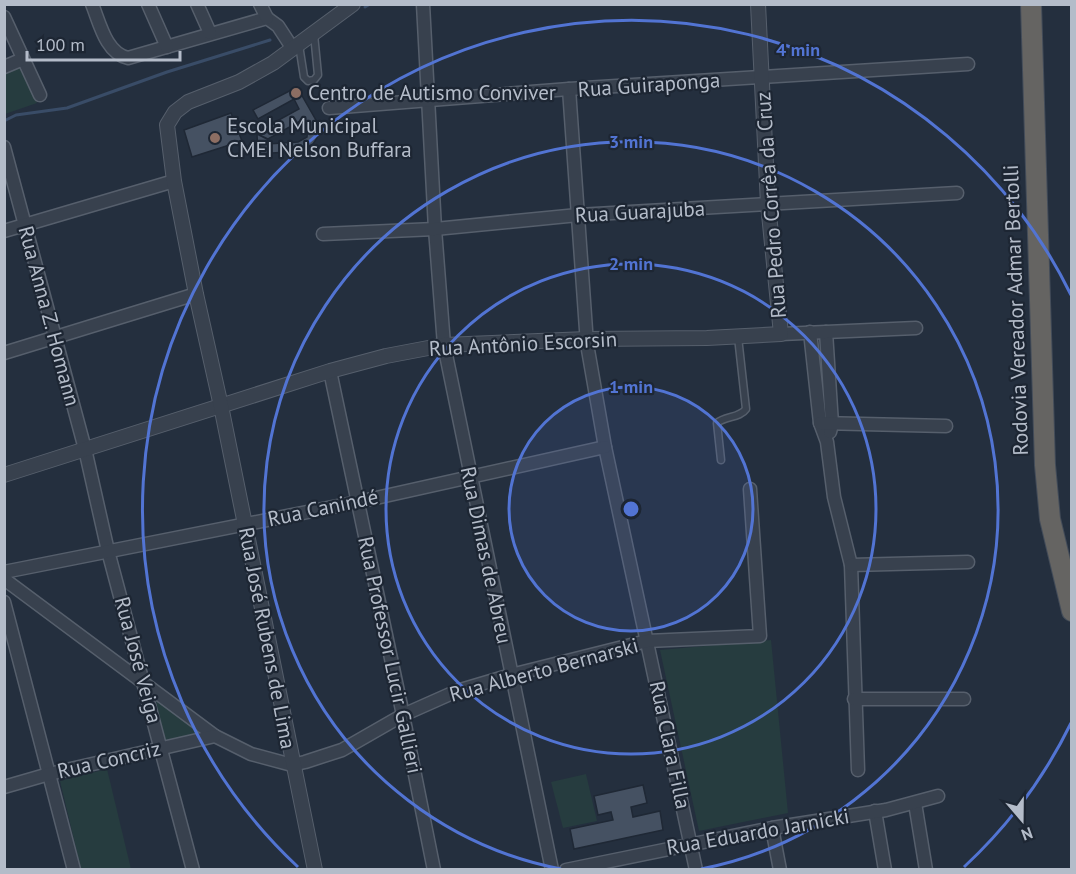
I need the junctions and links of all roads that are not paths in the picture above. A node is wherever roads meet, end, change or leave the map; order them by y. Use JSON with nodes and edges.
{"nodes":[{"id":1,"x":92,"y":4,"type":"edge"},
{"id":2,"x":148,"y":4,"type":"edge"},
{"id":3,"x":197,"y":4,"type":"edge"},
{"id":4,"x":260,"y":4,"type":"edge"},
{"id":5,"x":353,"y":4,"type":"edge"},
{"id":6,"x":423,"y":4,"type":"edge"},
{"id":7,"x":758,"y":4,"type":"edge"},
{"id":8,"x":1031,"y":4,"type":"edge"},
{"id":9,"x":4,"y":17,"type":"edge"},
{"id":10,"x":267,"y":18,"type":"junction"},
{"id":11,"x":210,"y":33,"type":"junction"},
{"id":12,"x":314,"y":33,"type":"junction"},
{"id":13,"x":167,"y":47,"type":"junction"},
{"id":14,"x":296,"y":47,"type":"junction"},
{"id":15,"x":23,"y":58,"type":"junction"},
{"id":16,"x":968,"y":64,"type":"dead end"},
{"id":17,"x":4,"y":67,"type":"edge"},
{"id":18,"x":763,"y":78,"type":"junction"},
{"id":19,"x":569,"y":89,"type":"junction"},
{"id":20,"x":40,"y":95,"type":"dead end"},
{"id":21,"x":427,"y":100,"type":"junction"},
{"id":22,"x":329,"y":108,"type":"dead end"},
{"id":23,"x":4,"y":147,"type":"edge"},
{"id":24,"x":174,"y":181,"type":"junction"},
{"id":25,"x":957,"y":193,"type":"dead end"},
{"id":26,"x":768,"y":204,"type":"junction"},
{"id":27,"x":578,"y":214,"type":"junction"},
{"id":28,"x":25,"y":224,"type":"junction"},
{"id":29,"x":435,"y":228,"type":"junction"},
{"id":30,"x":4,"y":231,"type":"edge"},
{"id":31,"x":324,"y":234,"type":"dead end"},
{"id":32,"x":196,"y":294,"type":"junction"},
{"id":33,"x":916,"y":328,"type":"dead end"},
{"id":34,"x":810,"y":332,"type":"junction"},
{"id":35,"x":826,"y":332,"type":"junction"},
{"id":36,"x":781,"y":334,"type":"junction"},
{"id":37,"x":738,"y":336,"type":"junction"},
{"id":38,"x":54,"y":337,"type":"junction"},
{"id":39,"x":587,"y":339,"type":"junction"},
{"id":40,"x":444,"y":345,"type":"junction"},
{"id":41,"x":4,"y":352,"type":"edge"},
{"id":42,"x":330,"y":371,"type":"junction"},
{"id":43,"x":829,"y":375,"type":"junction"},
{"id":44,"x":814,"y":376,"type":"junction"},
{"id":45,"x":221,"y":406,"type":"junction"},
{"id":46,"x":826,"y":424,"type":"junction"},
{"id":47,"x":946,"y":426,"type":"dead end"},
{"id":48,"x":605,"y":447,"type":"junction"},
{"id":49,"x":85,"y":449,"type":"junction"},
{"id":50,"x":721,"y":460,"type":"dead end"},
{"id":51,"x":4,"y":475,"type":"edge"},
{"id":52,"x":470,"y":477,"type":"junction"},
{"id":53,"x":750,"y":489,"type":"dead end"},
{"id":54,"x":358,"y":502,"type":"junction"},
{"id":55,"x":244,"y":525,"type":"junction"},
{"id":56,"x":108,"y":551,"type":"junction"},
{"id":57,"x":969,"y":562,"type":"dead end"},
{"id":58,"x":851,"y":566,"type":"junction"},
{"id":59,"x":4,"y":572,"type":"edge"},
{"id":60,"x":4,"y":579,"type":"edge"},
{"id":61,"x":4,"y":602,"type":"edge"},
{"id":62,"x":1071,"y":611,"type":"edge"},
{"id":63,"x":647,"y":641,"type":"junction"},
{"id":64,"x":511,"y":675,"type":"junction"},
{"id":65,"x":144,"y":682,"type":"junction"},
{"id":66,"x":854,"y":699,"type":"junction"},
{"id":67,"x":964,"y":699,"type":"dead end"},
{"id":68,"x":403,"y":715,"type":"junction"},
{"id":69,"x":214,"y":736,"type":"junction"},
{"id":70,"x":161,"y":747,"type":"junction"},
{"id":71,"x":292,"y":765,"type":"junction"},
{"id":72,"x":858,"y":770,"type":"dead end"},
{"id":73,"x":49,"y":774,"type":"junction"},
{"id":74,"x":4,"y":787,"type":"edge"},
{"id":75,"x":938,"y":796,"type":"dead end"},
{"id":76,"x":915,"y":803,"type":"junction"},
{"id":77,"x":875,"y":811,"type":"junction"},
{"id":78,"x":772,"y":828,"type":"junction"},
{"id":79,"x":691,"y":843,"type":"junction"},
{"id":80,"x":74,"y":870,"type":"edge"},
{"id":81,"x":193,"y":870,"type":"edge"},
{"id":82,"x":315,"y":870,"type":"edge"},
{"id":83,"x":434,"y":870,"type":"edge"},
{"id":84,"x":552,"y":870,"type":"edge"},
{"id":85,"x":566,"y":870,"type":"edge"},
{"id":86,"x":696,"y":870,"type":"edge"},
{"id":87,"x":780,"y":870,"type":"edge"},
{"id":88,"x":885,"y":870,"type":"edge"},
{"id":89,"x":926,"y":870,"type":"edge"}],
"edges":[{"from":1,"to":13,"type":"street"},
{"from":2,"to":13,"type":"street"},
{"from":3,"to":11,"type":"street"},
{"from":4,"to":10,"type":"street"},
{"from":5,"to":12,"type":"street"},
{"from":6,"to":21,"type":"street","name":"Rua Dimas de Abreu"},
{"from":7,"to":18,"type":"street","name":"Rua Pedro Corrêa da Cruz"},
{"from":8,"to":62,"type":"highway","name":"Rodovia Vereador Admar Bertolli"},
{"from":9,"to":15,"type":"street"},
{"from":10,"to":11,"type":"street"},
{"from":10,"to":14,"type":"street"},
{"from":11,"to":13,"type":"street"},
{"from":12,"to":14,"type":"street"},
{"from":12,"to":14,"type":"lane"},
{"from":14,"to":24,"type":"street","name":"Rua José Rubens de Lima"},
{"from":15,"to":17,"type":"street"},
{"from":15,"to":20,"type":"street"},
{"from":16,"to":18,"type":"street","name":"Rua Guiraponga"},
{"from":18,"to":19,"type":"street","name":"Rua Guiraponga"},
{"from":18,"to":26,"type":"street","name":"Rua Pedro Corrêa da Cruz"},
{"from":19,"to":21,"type":"street","name":"Rua Guiraponga"},
{"from":19,"to":27,"type":"street","name":"Rua Clara Filla"},
{"from":21,"to":22,"type":"street","name":"Rua Guiraponga"},
{"from":21,"to":29,"type":"street","name":"Rua Dimas de Abreu"},
{"from":23,"to":28,"type":"street","name":"Rua Anna Z. Homann"},
{"from":24,"to":28,"type":"street"},
{"from":24,"to":32,"type":"street","name":"Rua José Rubens de Lima"},
{"from":25,"to":26,"type":"street","name":"Rua Guarajuba"},
{"from":26,"to":27,"type":"street","name":"Rua Guarajuba"},
{"from":26,"to":36,"type":"street","name":"Rua Pedro Corrêa da Cruz"},
{"from":27,"to":29,"type":"street","name":"Rua Guarajuba"},
{"from":27,"to":39,"type":"street","name":"Rua Clara Filla"},
{"from":28,"to":30,"type":"street"},
{"from":28,"to":38,"type":"street","name":"Rua Anna Z. Homann"},
{"from":29,"to":31,"type":"street","name":"Rua Guarajuba"},
{"from":29,"to":40,"type":"street","name":"Rua Dimas de Abreu"},
{"from":32,"to":38,"type":"street"},
{"from":32,"to":45,"type":"street","name":"Rua José Rubens de Lima"},
{"from":33,"to":35,"type":"street","name":"Rua Antônio Escorsin"},
{"from":34,"to":35,"type":"street","name":"Rua Antônio Escorsin"},
{"from":34,"to":36,"type":"street","name":"Rua Antônio Escorsin"},
{"from":34,"to":44,"type":"street"},
{"from":35,"to":43,"type":"street"},
{"from":36,"to":37,"type":"street","name":"Rua Antônio Escorsin"},
{"from":37,"to":39,"type":"street","name":"Rua Antônio Escorsin"},
{"from":37,"to":50,"type":"lane"},
{"from":38,"to":41,"type":"street"},
{"from":38,"to":49,"type":"street","name":"Rua Anna Z. Homann"},
{"from":39,"to":40,"type":"street","name":"Rua Antônio Escorsin"},
{"from":39,"to":48,"type":"street","name":"Rua Clara Filla"},
{"from":40,"to":42,"type":"street","name":"Rua Antônio Escorsin"},
{"from":40,"to":52,"type":"street","name":"Rua Dimas de Abreu"},
{"from":42,"to":45,"type":"street","name":"Rua Antônio Escorsin"},
{"from":42,"to":54,"type":"street","name":"Rua Professor Lucir Gallieri"},
{"from":43,"to":44,"type":"street"},
{"from":43,"to":46,"type":"street"},
{"from":44,"to":46,"type":"street"},
{"from":45,"to":49,"type":"street","name":"Rua Antônio Escorsin"},
{"from":45,"to":55,"type":"street","name":"Rua José Rubens de Lima"},
{"from":46,"to":47,"type":"street"},
{"from":46,"to":58,"type":"street"},
{"from":48,"to":52,"type":"street","name":"Rua Canindé"},
{"from":48,"to":63,"type":"street","name":"Rua Clara Filla"},
{"from":49,"to":51,"type":"street","name":"Rua Antônio Escorsin"},
{"from":49,"to":56,"type":"street","name":"Rua José Veiga"},
{"from":52,"to":54,"type":"street","name":"Rua Canindé"},
{"from":52,"to":64,"type":"street","name":"Rua Dimas de Abreu"},
{"from":53,"to":63,"type":"street","name":"Rua Alberto Bernarski"},
{"from":54,"to":55,"type":"street","name":"Rua Canindé"},
{"from":54,"to":68,"type":"street","name":"Rua Professor Lucir Gallieri"},
{"from":55,"to":56,"type":"street","name":"Rua Canindé"},
{"from":55,"to":71,"type":"street","name":"Rua José Rubens de Lima"},
{"from":56,"to":59,"type":"street","name":"Rua Canindé"},
{"from":56,"to":65,"type":"street","name":"Rua José Veiga"},
{"from":57,"to":58,"type":"street"},
{"from":58,"to":66,"type":"street"},
{"from":60,"to":65,"type":"street"},
{"from":61,"to":73,"type":"street"},
{"from":63,"to":64,"type":"street","name":"Rua Alberto Bernarski"},
{"from":63,"to":79,"type":"street","name":"Rua Clara Filla"},
{"from":64,"to":68,"type":"street","name":"Rua Alberto Bernarski"},
{"from":64,"to":84,"type":"street","name":"Rua Dimas de Abreu"},
{"from":65,"to":69,"type":"street"},
{"from":65,"to":70,"type":"street","name":"Rua José Veiga"},
{"from":66,"to":67,"type":"street"},
{"from":66,"to":72,"type":"street"},
{"from":68,"to":71,"type":"street","name":"Rua Alberto Bernarski"},
{"from":68,"to":83,"type":"street","name":"Rua Professor Lucir Gallieri"},
{"from":69,"to":70,"type":"street","name":"Rua Concriz"},
{"from":69,"to":71,"type":"street"},
{"from":70,"to":73,"type":"street","name":"Rua Concriz"},
{"from":70,"to":81,"type":"street","name":"Rua José Veiga"},
{"from":71,"to":82,"type":"street","name":"Rua José Rubens de Lima"},
{"from":73,"to":74,"type":"street","name":"Rua Concriz"},
{"from":73,"to":80,"type":"street"},
{"from":75,"to":76,"type":"street","name":"Rua Eduardo Jarnicki"},
{"from":76,"to":77,"type":"street","name":"Rua Eduardo Jarnicki"},
{"from":76,"to":89,"type":"street"},
{"from":77,"to":78,"type":"street","name":"Rua Eduardo Jarnicki"},
{"from":77,"to":88,"type":"street"},
{"from":78,"to":79,"type":"street","name":"Rua Eduardo Jarnicki"},
{"from":78,"to":87,"type":"street"},
{"from":79,"to":85,"type":"street","name":"Rua Eduardo Jarnicki"},
{"from":79,"to":86,"type":"street","name":"Rua Clara Filla"}]}
